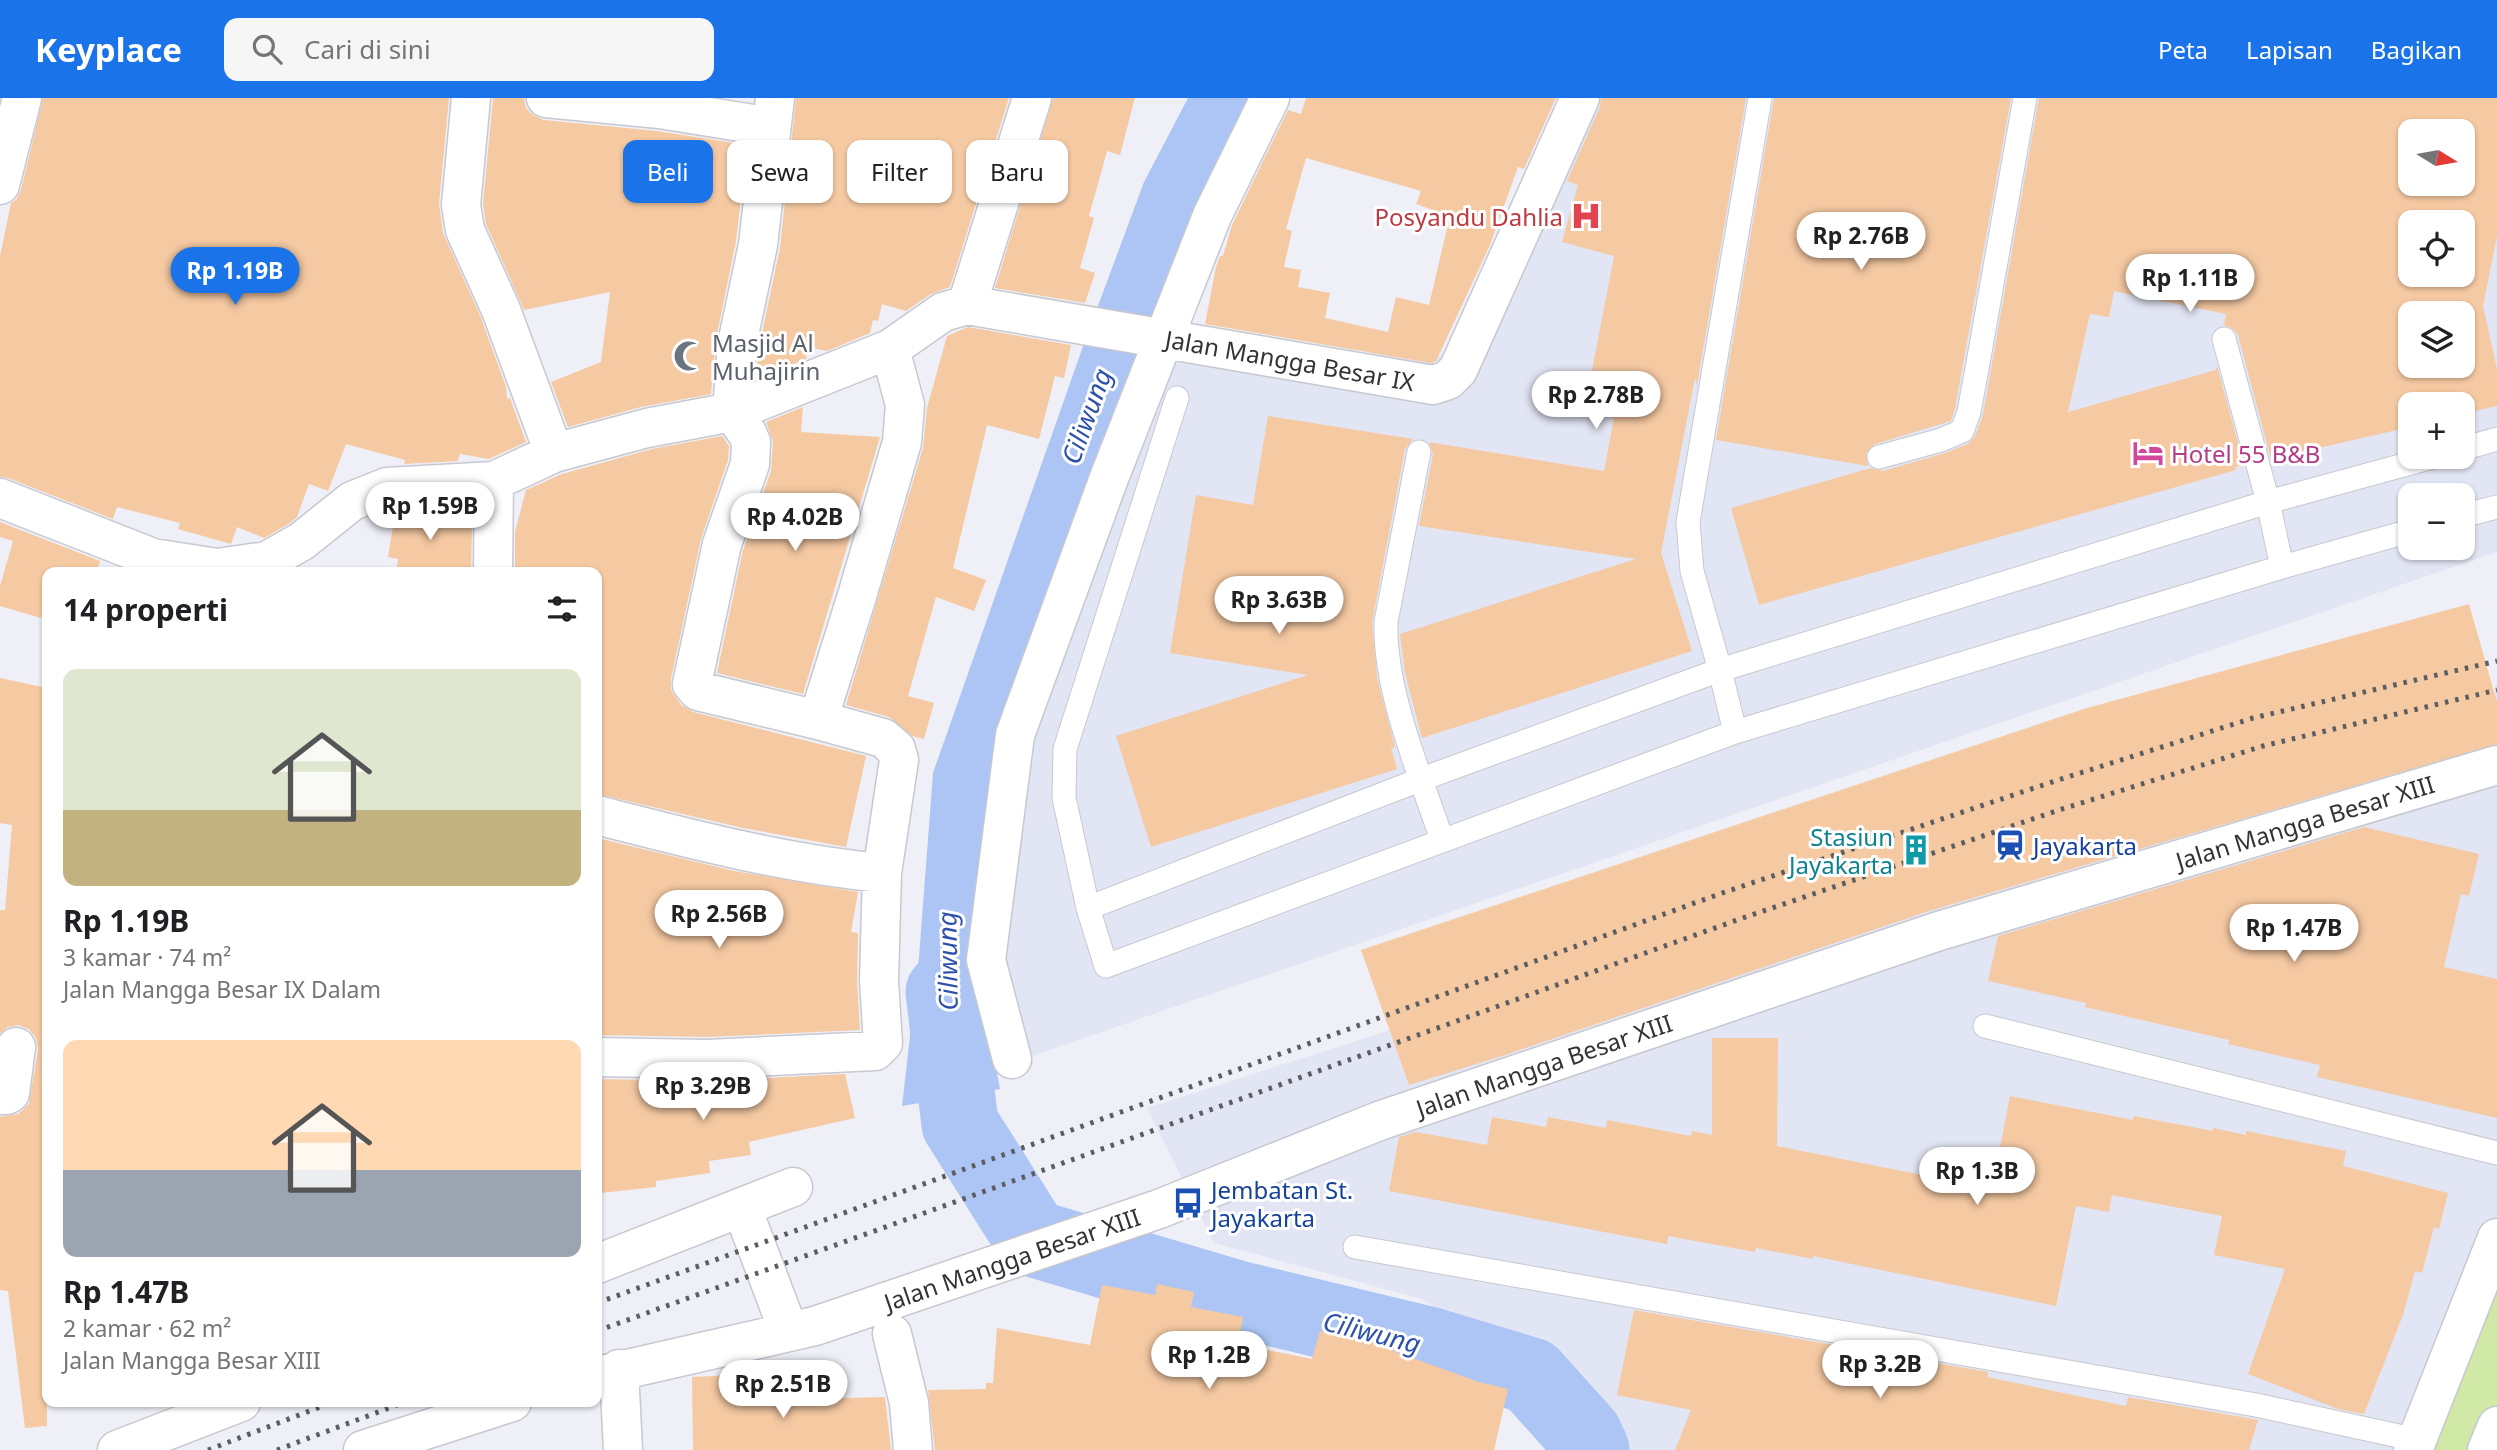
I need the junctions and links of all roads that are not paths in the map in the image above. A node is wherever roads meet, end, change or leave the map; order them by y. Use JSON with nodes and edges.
{"nodes":[{"id":1,"x":22,"y":98,"type":"edge"},
{"id":2,"x":471,"y":98,"type":"edge"},
{"id":3,"x":547,"y":98,"type":"edge"},
{"id":4,"x":1032,"y":98,"type":"edge"},
{"id":5,"x":1270,"y":98,"type":"edge"},
{"id":6,"x":1580,"y":98,"type":"edge"},
{"id":7,"x":1760,"y":98,"type":"edge"},
{"id":8,"x":2025,"y":98,"type":"edge"},
{"id":9,"x":773,"y":113,"type":"edge"},
{"id":10,"x":0,"y":185,"type":"edge"},
{"id":11,"x":967,"y":304,"type":"junction"},
{"id":12,"x":1158,"y":337,"type":"junction"},
{"id":13,"x":2224,"y":339,"type":"dead end"},
{"id":14,"x":890,"y":349,"type":"junction"},
{"id":15,"x":1177,"y":398,"type":"dead end"},
{"id":16,"x":732,"y":412,"type":"junction"},
{"id":17,"x":2497,"y":439,"type":"edge"},
{"id":18,"x":2475,"y":445,"type":"edge"},
{"id":19,"x":1419,"y":452,"type":"dead end"},
{"id":20,"x":554,"y":453,"type":"junction"},
{"id":21,"x":1880,"y":457,"type":"dead end"},
{"id":22,"x":2398,"y":467,"type":"edge"},
{"id":23,"x":495,"y":481,"type":"junction"},
{"id":24,"x":0,"y":498,"type":"edge"},
{"id":25,"x":2268,"y":502,"type":"junction"},
{"id":26,"x":2497,"y":506,"type":"edge"},
{"id":27,"x":2475,"y":512,"type":"edge"},
{"id":28,"x":2398,"y":534,"type":"edge"},
{"id":29,"x":154,"y":565,"type":"edge"},
{"id":30,"x":196,"y":567,"type":"edge"},
{"id":31,"x":224,"y":567,"type":"edge"},
{"id":32,"x":493,"y":567,"type":"edge"},
{"id":33,"x":2282,"y":567,"type":"junction"},
{"id":34,"x":1720,"y":670,"type":"junction"},
{"id":35,"x":818,"y":720,"type":"junction"},
{"id":36,"x":1735,"y":732,"type":"junction"},
{"id":37,"x":2497,"y":765,"type":"edge"},
{"id":38,"x":1422,"y":779,"type":"junction"},
{"id":39,"x":602,"y":816,"type":"edge"},
{"id":40,"x":1443,"y":839,"type":"junction"},
{"id":41,"x":882,"y":873,"type":"junction"},
{"id":42,"x":1088,"y":908,"type":"junction"},
{"id":43,"x":1985,"y":1026,"type":"dead end"},
{"id":44,"x":21,"y":1046,"type":"edge"},
{"id":45,"x":602,"y":1057,"type":"edge"},
{"id":46,"x":1012,"y":1059,"type":"dead end"},
{"id":47,"x":0,"y":1095,"type":"edge"},
{"id":48,"x":2497,"y":1153,"type":"edge"},
{"id":49,"x":793,"y":1187,"type":"dead end"},
{"id":50,"x":742,"y":1208,"type":"junction"},
{"id":51,"x":2497,"y":1238,"type":"edge"},
{"id":52,"x":1354,"y":1247,"type":"dead end"},
{"id":53,"x":602,"y":1262,"type":"edge"},
{"id":54,"x":802,"y":1329,"type":"junction"},
{"id":55,"x":892,"y":1334,"type":"dead end"},
{"id":56,"x":608,"y":1372,"type":"edge"},
{"id":57,"x":228,"y":1407,"type":"edge"},
{"id":58,"x":496,"y":1407,"type":"edge"},
{"id":59,"x":2497,"y":1426,"type":"edge"},
{"id":60,"x":2415,"y":1445,"type":"edge"},
{"id":61,"x":117,"y":1450,"type":"edge"},
{"id":62,"x":363,"y":1450,"type":"edge"},
{"id":63,"x":623,"y":1450,"type":"edge"},
{"id":64,"x":913,"y":1450,"type":"edge"},
{"id":65,"x":2487,"y":1450,"type":"edge"}],
"edges":[{"from":1,"to":10,"type":"street"},
{"from":2,"to":20,"type":"street"},
{"from":3,"to":9,"type":"street"},
{"from":4,"to":11,"type":"street"},
{"from":5,"to":12,"type":"street"},
{"from":6,"to":12,"type":"street","name":"Jalan Mangga Besar IX"},
{"from":7,"to":34,"type":"lane"},
{"from":8,"to":21,"type":"lane"},
{"from":9,"to":16,"type":"street"},
{"from":11,"to":12,"type":"street","name":"Jalan Mangga Besar IX"},
{"from":11,"to":14,"type":"street"},
{"from":12,"to":46,"type":"street"},
{"from":13,"to":25,"type":"lane"},
{"from":14,"to":16,"type":"street"},
{"from":14,"to":35,"type":"street"},
{"from":15,"to":42,"type":"lane"},
{"from":16,"to":20,"type":"street"},
{"from":16,"to":35,"type":"street"},
{"from":17,"to":18,"type":"lane"},
{"from":19,"to":38,"type":"lane"},
{"from":20,"to":23,"type":"street"},
{"from":22,"to":25,"type":"lane"},
{"from":23,"to":31,"type":"street"},
{"from":23,"to":32,"type":"street"},
{"from":24,"to":29,"type":"street"},
{"from":25,"to":33,"type":"lane"},
{"from":25,"to":34,"type":"lane"},
{"from":26,"to":27,"type":"lane"},
{"from":28,"to":33,"type":"lane"},
{"from":29,"to":30,"type":"street"},
{"from":33,"to":36,"type":"lane"},
{"from":34,"to":36,"type":"lane"},
{"from":34,"to":38,"type":"lane"},
{"from":35,"to":41,"type":"street"},
{"from":36,"to":40,"type":"lane"},
{"from":37,"to":54,"type":"street","name":"Jalan Mangga Besar XIII"},
{"from":38,"to":40,"type":"lane"},
{"from":38,"to":42,"type":"lane"},
{"from":39,"to":41,"type":"street"},
{"from":40,"to":42,"type":"lane"},
{"from":41,"to":45,"type":"street"},
{"from":43,"to":48,"type":"lane"},
{"from":44,"to":47,"type":"street"},
{"from":49,"to":50,"type":"street"},
{"from":50,"to":53,"type":"street"},
{"from":50,"to":54,"type":"street"},
{"from":51,"to":60,"type":"street"},
{"from":52,"to":60,"type":"lane"},
{"from":54,"to":56,"type":"street","name":"Jalan Mangga Besar XIII"},
{"from":55,"to":64,"type":"street"},
{"from":56,"to":63,"type":"street"},
{"from":57,"to":61,"type":"street"},
{"from":58,"to":62,"type":"street"},
{"from":59,"to":65,"type":"street"}]}
